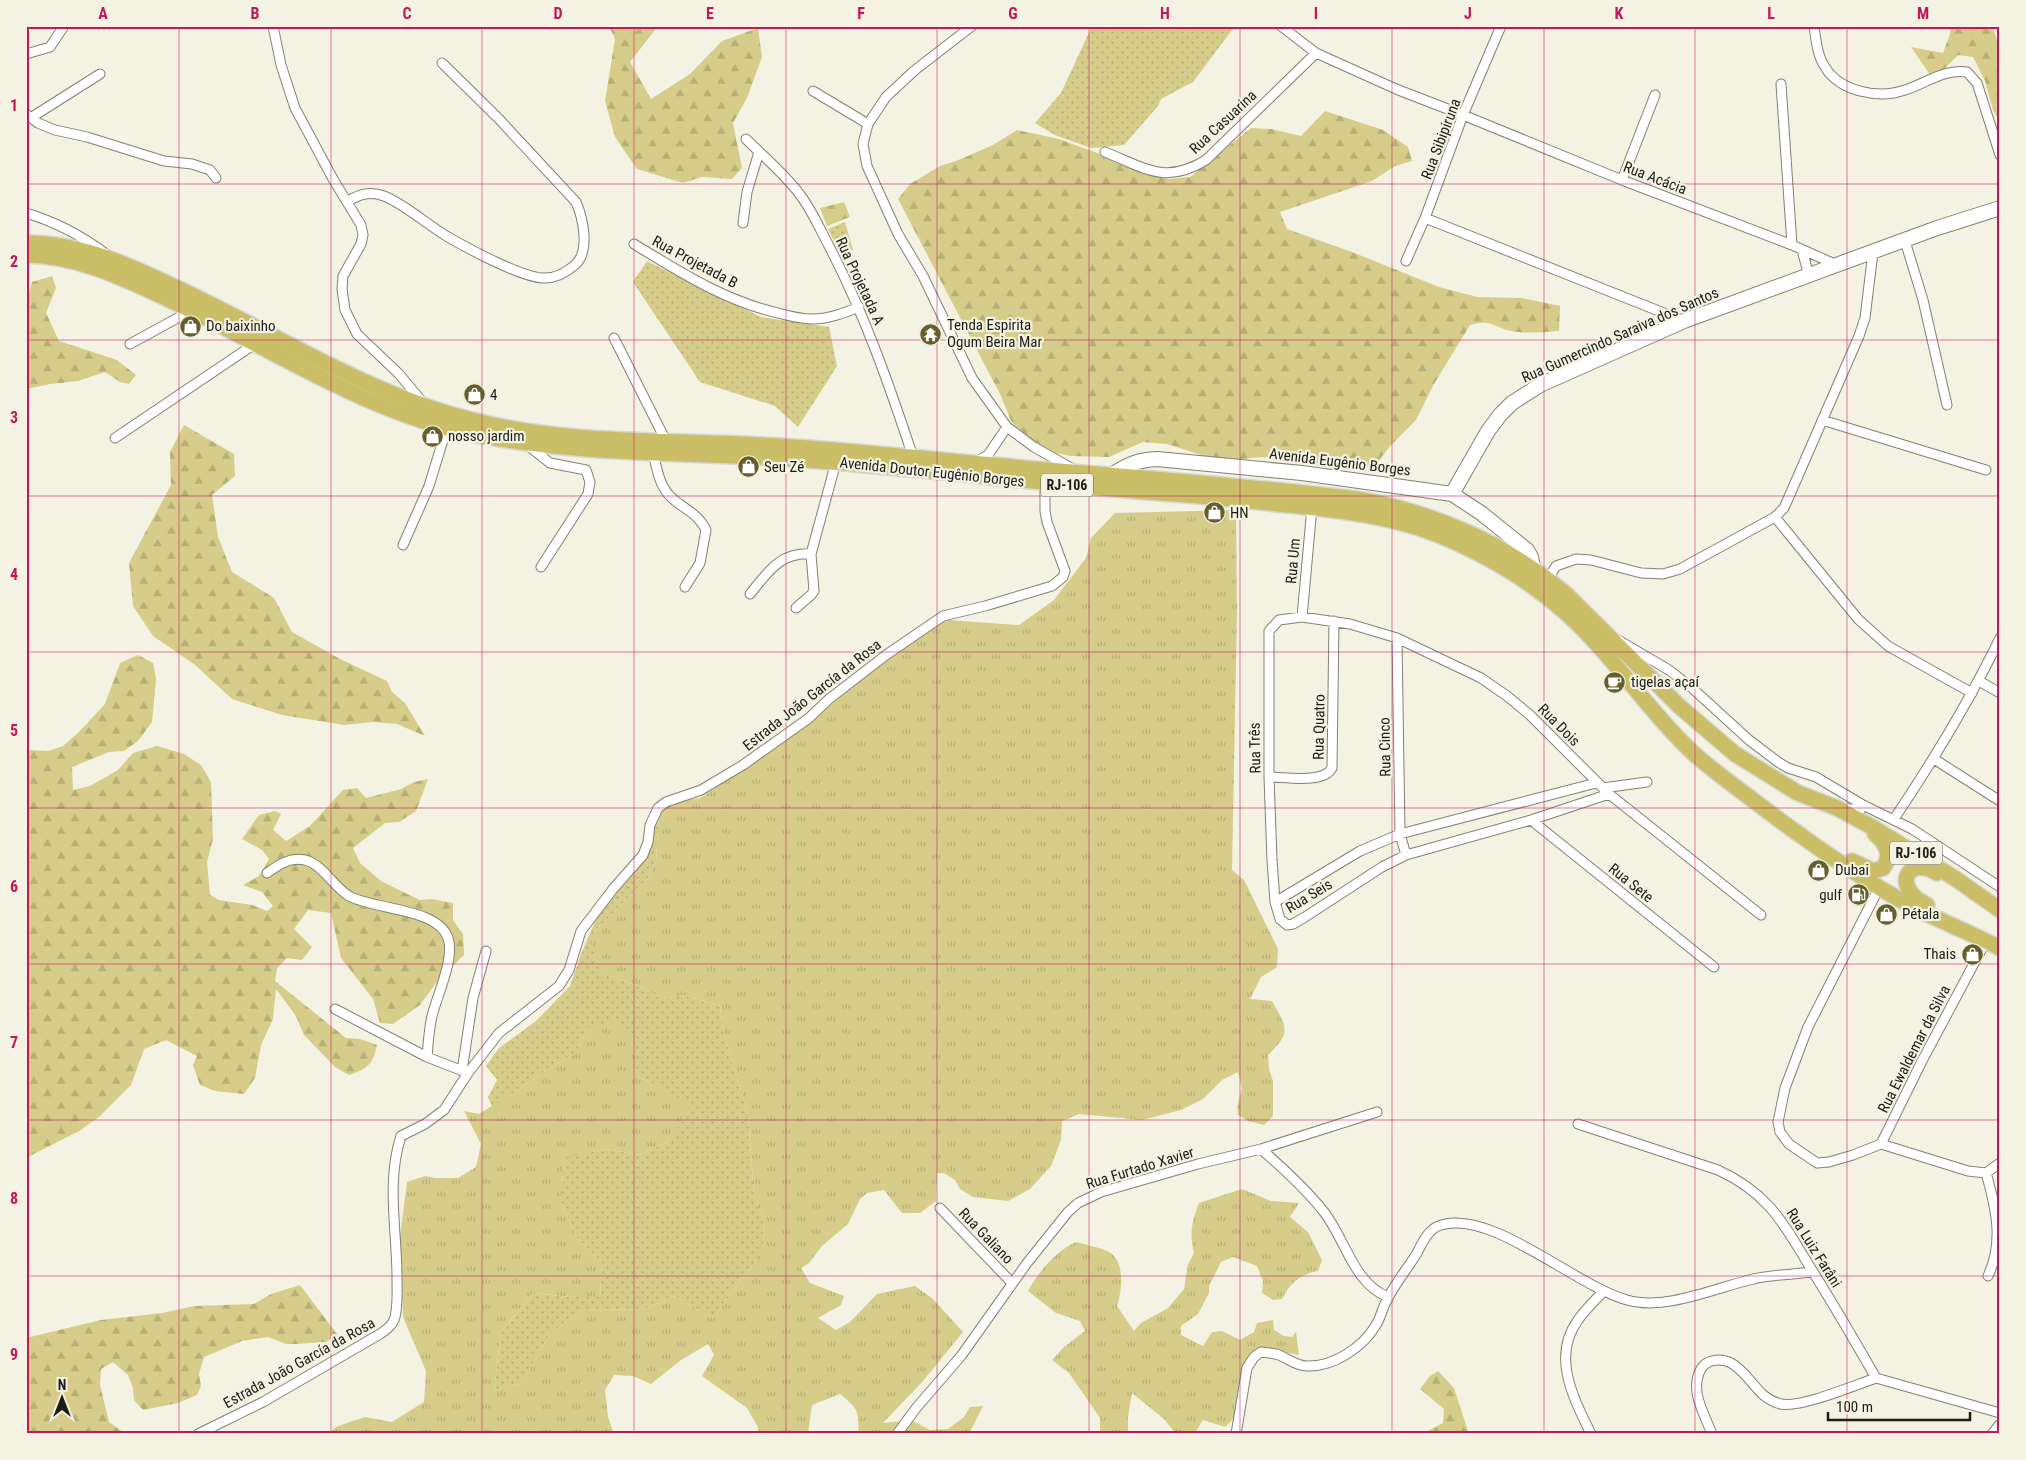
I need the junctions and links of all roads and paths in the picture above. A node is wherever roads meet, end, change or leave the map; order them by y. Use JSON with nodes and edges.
{"nodes":[{"id":1,"x":64,"y":26,"type":"edge"},
{"id":2,"x":273,"y":26,"type":"edge"},
{"id":3,"x":972,"y":26,"type":"edge"},
{"id":4,"x":1281,"y":26,"type":"edge"},
{"id":5,"x":1501,"y":26,"type":"edge"},
{"id":6,"x":1814,"y":26,"type":"edge"},
{"id":7,"x":1316,"y":53,"type":"junction"},
{"id":8,"x":26,"y":54,"type":"edge"},
{"id":9,"x":442,"y":63,"type":"dead end"},
{"id":10,"x":100,"y":74,"type":"dead end"},
{"id":11,"x":1781,"y":84,"type":"dead end"},
{"id":12,"x":813,"y":91,"type":"dead end"},
{"id":13,"x":1655,"y":94,"type":"dead end"},
{"id":14,"x":1463,"y":114,"type":"junction"},
{"id":15,"x":29,"y":116,"type":"edge"},
{"id":16,"x":868,"y":124,"type":"junction"},
{"id":17,"x":746,"y":139,"type":"dead end"},
{"id":18,"x":759,"y":152,"type":"junction"},
{"id":19,"x":1105,"y":152,"type":"dead end"},
{"id":20,"x":2000,"y":155,"type":"edge"},
{"id":21,"x":216,"y":178,"type":"dead end"},
{"id":22,"x":1622,"y":180,"type":"junction"},
{"id":23,"x":348,"y":201,"type":"junction"},
{"id":24,"x":2000,"y":208,"type":"edge"},
{"id":25,"x":26,"y":214,"type":"edge"},
{"id":26,"x":1425,"y":218,"type":"junction"},
{"id":27,"x":743,"y":223,"type":"dead end"},
{"id":28,"x":1905,"y":240,"type":"junction"},
{"id":29,"x":26,"y":243,"type":"edge"},
{"id":30,"x":634,"y":244,"type":"dead end"},
{"id":31,"x":1792,"y":245,"type":"junction"},
{"id":32,"x":1802,"y":250,"type":"junction"},
{"id":33,"x":1873,"y":252,"type":"junction"},
{"id":34,"x":26,"y":255,"type":"edge"},
{"id":35,"x":112,"y":259,"type":"junction"},
{"id":36,"x":1406,"y":261,"type":"dead end"},
{"id":37,"x":1838,"y":266,"type":"junction"},
{"id":38,"x":1809,"y":276,"type":"junction"},
{"id":39,"x":860,"y":307,"type":"junction"},
{"id":40,"x":192,"y":310,"type":"junction"},
{"id":41,"x":1684,"y":321,"type":"junction"},
{"id":42,"x":614,"y":338,"type":"dead end"},
{"id":43,"x":256,"y":343,"type":"junction"},
{"id":44,"x":130,"y":344,"type":"dead end"},
{"id":45,"x":1947,"y":405,"type":"dead end"},
{"id":46,"x":425,"y":406,"type":"junction"},
{"id":47,"x":1822,"y":420,"type":"junction"},
{"id":48,"x":447,"y":427,"type":"junction"},
{"id":49,"x":1007,"y":427,"type":"junction"},
{"id":50,"x":115,"y":438,"type":"dead end"},
{"id":51,"x":666,"y":441,"type":"junction"},
{"id":52,"x":526,"y":443,"type":"junction"},
{"id":53,"x":653,"y":453,"type":"junction"},
{"id":54,"x":913,"y":456,"type":"junction"},
{"id":55,"x":836,"y":462,"type":"junction"},
{"id":56,"x":973,"y":463,"type":"junction"},
{"id":57,"x":1986,"y":470,"type":"dead end"},
{"id":58,"x":1080,"y":473,"type":"junction"},
{"id":59,"x":1113,"y":474,"type":"junction"},
{"id":60,"x":1045,"y":484,"type":"junction"},
{"id":61,"x":1452,"y":494,"type":"junction"},
{"id":62,"x":1312,"y":507,"type":"junction"},
{"id":63,"x":1776,"y":517,"type":"junction"},
{"id":64,"x":403,"y":545,"type":"dead end"},
{"id":65,"x":811,"y":554,"type":"junction"},
{"id":66,"x":540,"y":567,"type":"dead end"},
{"id":67,"x":1534,"y":570,"type":"junction"},
{"id":68,"x":1548,"y":579,"type":"junction"},
{"id":69,"x":685,"y":587,"type":"dead end"},
{"id":70,"x":750,"y":594,"type":"dead end"},
{"id":71,"x":796,"y":608,"type":"dead end"},
{"id":72,"x":1302,"y":617,"type":"junction"},
{"id":73,"x":1334,"y":621,"type":"junction"},
{"id":74,"x":1607,"y":634,"type":"junction"},
{"id":75,"x":1397,"y":638,"type":"junction"},
{"id":76,"x":2000,"y":638,"type":"edge"},
{"id":77,"x":1979,"y":681,"type":"junction"},
{"id":78,"x":2000,"y":693,"type":"edge"},
{"id":79,"x":1972,"y":694,"type":"junction"},
{"id":80,"x":1680,"y":739,"type":"junction"},
{"id":81,"x":1735,"y":754,"type":"junction"},
{"id":82,"x":1934,"y":759,"type":"junction"},
{"id":83,"x":1270,"y":777,"type":"junction"},
{"id":84,"x":1648,"y":782,"type":"dead end"},
{"id":85,"x":1603,"y":788,"type":"junction"},
{"id":86,"x":2000,"y":801,"type":"edge"},
{"id":87,"x":1863,"y":812,"type":"junction"},
{"id":88,"x":1894,"y":819,"type":"junction"},
{"id":89,"x":1531,"y":820,"type":"junction"},
{"id":90,"x":1400,"y":834,"type":"junction"},
{"id":91,"x":1406,"y":855,"type":"junction"},
{"id":92,"x":267,"y":873,"type":"dead end"},
{"id":93,"x":2000,"y":886,"type":"edge"},
{"id":94,"x":1879,"y":888,"type":"junction"},
{"id":95,"x":1275,"y":902,"type":"junction"},
{"id":96,"x":2000,"y":910,"type":"edge"},
{"id":97,"x":1761,"y":915,"type":"dead end"},
{"id":98,"x":2000,"y":917,"type":"edge"},
{"id":99,"x":1995,"y":943,"type":"edge"},
{"id":100,"x":486,"y":952,"type":"dead end"},
{"id":101,"x":1714,"y":967,"type":"dead end"},
{"id":102,"x":335,"y":1009,"type":"dead end"},
{"id":103,"x":427,"y":1057,"type":"junction"},
{"id":104,"x":465,"y":1072,"type":"junction"},
{"id":105,"x":1376,"y":1112,"type":"dead end"},
{"id":106,"x":1578,"y":1124,"type":"dead end"},
{"id":107,"x":1881,"y":1144,"type":"junction"},
{"id":108,"x":1261,"y":1149,"type":"junction"},
{"id":109,"x":2000,"y":1163,"type":"edge"},
{"id":110,"x":1986,"y":1174,"type":"junction"},
{"id":111,"x":940,"y":1208,"type":"dead end"},
{"id":112,"x":1813,"y":1272,"type":"junction"},
{"id":113,"x":1988,"y":1276,"type":"dead end"},
{"id":114,"x":1012,"y":1283,"type":"junction"},
{"id":115,"x":1604,"y":1291,"type":"junction"},
{"id":116,"x":1388,"y":1297,"type":"junction"},
{"id":117,"x":1876,"y":1378,"type":"junction"},
{"id":118,"x":2000,"y":1414,"type":"edge"},
{"id":119,"x":2000,"y":1424,"type":"edge"},
{"id":120,"x":198,"y":1434,"type":"edge"},
{"id":121,"x":897,"y":1434,"type":"edge"},
{"id":122,"x":1236,"y":1434,"type":"edge"},
{"id":123,"x":1591,"y":1434,"type":"edge"},
{"id":124,"x":1712,"y":1434,"type":"edge"},
{"id":125,"x":1992,"y":1434,"type":"edge"}],
"edges":[{"from":1,"to":8,"type":"street"},
{"from":2,"to":23,"type":"street"},
{"from":3,"to":16,"type":"street"},
{"from":4,"to":7,"type":"street"},
{"from":5,"to":14,"type":"street","name":"Rua Sibipiruna"},
{"from":6,"to":20,"type":"street"},
{"from":7,"to":14,"type":"street"},
{"from":7,"to":19,"type":"street","name":"Rua Casuarina"},
{"from":9,"to":23,"type":"street"},
{"from":10,"to":15,"type":"street"},
{"from":11,"to":31,"type":"street"},
{"from":12,"to":16,"type":"street"},
{"from":13,"to":22,"type":"street"},
{"from":14,"to":22,"type":"street","name":"Rua Acácia"},
{"from":14,"to":26,"type":"street","name":"Rua Sibipiruna"},
{"from":15,"to":21,"type":"street"},
{"from":16,"to":49,"type":"street"},
{"from":17,"to":18,"type":"street","name":"Rua Projetada A"},
{"from":18,"to":27,"type":"street"},
{"from":18,"to":39,"type":"street","name":"Rua Projetada A"},
{"from":22,"to":31,"type":"street","name":"Rua Acácia"},
{"from":23,"to":46,"type":"street"},
{"from":24,"to":28,"type":"main road","name":"Rua Gumercindo Saraiva dos Santos"},
{"from":25,"to":35,"type":"street"},
{"from":26,"to":36,"type":"street","name":"Rua Sibipiruna"},
{"from":26,"to":41,"type":"street"},
{"from":28,"to":33,"type":"main road","name":"Rua Gumercindo Saraiva dos Santos"},
{"from":28,"to":45,"type":"street"},
{"from":29,"to":35,"type":"highway","name":"Avenida Doutor Eugênio Borges","number":"RJ-106"},
{"from":30,"to":39,"type":"street","name":"Rua Projetada B"},
{"from":31,"to":32,"type":"street","name":"Rua Acácia"},
{"from":32,"to":37,"type":"street","name":"Rua Acácia"},
{"from":32,"to":38,"type":"street"},
{"from":33,"to":37,"type":"main road","name":"Rua Gumercindo Saraiva dos Santos"},
{"from":33,"to":47,"type":"street"},
{"from":34,"to":40,"type":"highway","name":"Avenida Doutor Eugênio Borges","number":"RJ-106"},
{"from":35,"to":46,"type":"highway","name":"Avenida Doutor Eugênio Borges","number":"RJ-106"},
{"from":37,"to":38,"type":"main road","name":"Rua Gumercindo Saraiva dos Santos"},
{"from":38,"to":41,"type":"main road","name":"Rua Gumercindo Saraiva dos Santos"},
{"from":39,"to":54,"type":"street","name":"Rua Projetada A"},
{"from":40,"to":43,"type":"highway","name":"Avenida Doutor Eugênio Borges","number":"RJ-106"},
{"from":40,"to":44,"type":"street"},
{"from":41,"to":61,"type":"main road","name":"Rua Gumercindo Saraiva dos Santos"},
{"from":42,"to":51,"type":"street"},
{"from":43,"to":48,"type":"highway","name":"Avenida Doutor Eugênio Borges","number":"RJ-106"},
{"from":43,"to":50,"type":"street"},
{"from":46,"to":51,"type":"highway","name":"Avenida Doutor Eugênio Borges","number":"RJ-106"},
{"from":47,"to":57,"type":"street"},
{"from":47,"to":63,"type":"street"},
{"from":48,"to":52,"type":"highway","name":"Avenida Doutor Eugênio Borges","number":"RJ-106"},
{"from":48,"to":64,"type":"street"},
{"from":49,"to":56,"type":"street"},
{"from":49,"to":58,"type":"street"},
{"from":51,"to":54,"type":"highway","name":"Avenida Doutor Eugênio Borges","number":"RJ-106"},
{"from":52,"to":53,"type":"highway","name":"Avenida Doutor Eugênio Borges","number":"RJ-106"},
{"from":52,"to":66,"type":"street"},
{"from":53,"to":55,"type":"highway","name":"Avenida Doutor Eugênio Borges","number":"RJ-106"},
{"from":53,"to":69,"type":"street"},
{"from":54,"to":56,"type":"highway","name":"Avenida Doutor Eugênio Borges","number":"RJ-106"},
{"from":55,"to":60,"type":"highway","name":"Avenida Doutor Eugênio Borges","number":"RJ-106"},
{"from":55,"to":65,"type":"street"},
{"from":56,"to":58,"type":"highway","name":"Avenida Doutor Eugênio Borges","number":"RJ-106"},
{"from":58,"to":59,"type":"highway","name":"Avenida Doutor Eugênio Borges","number":"RJ-106"},
{"from":59,"to":61,"type":"main road","name":"Avenida Eugênio Borges"},
{"from":59,"to":67,"type":"highway","name":"Avenida Doutor Eugênio Borges","number":"RJ-106"},
{"from":60,"to":62,"type":"highway","name":"Avenida Doutor Eugênio Borges","number":"RJ-106"},
{"from":60,"to":104,"type":"street","name":"Estrada João García da Rosa"},
{"from":61,"to":67,"type":"main road","name":"Avenida Eugênio Borges"},
{"from":62,"to":72,"type":"street","name":"Rua Um"},
{"from":62,"to":80,"type":"highway","name":"Avenida Doutor Eugênio Borges","number":"RJ-106"},
{"from":63,"to":68,"type":"street"},
{"from":63,"to":79,"type":"street"},
{"from":65,"to":70,"type":"street"},
{"from":65,"to":71,"type":"street"},
{"from":67,"to":68,"type":"highway","name":"Avenida Doutor Eugênio Borges","number":"RJ-106"},
{"from":68,"to":74,"type":"highway","name":"Avenida Doutor Eugênio Borges","number":"RJ-106"},
{"from":72,"to":73,"type":"street","name":"Rua Dois"},
{"from":72,"to":83,"type":"street","name":"Rua Três"},
{"from":73,"to":75,"type":"street","name":"Rua Dois"},
{"from":73,"to":83,"type":"street","name":"Rua Quatro"},
{"from":74,"to":81,"type":"highway","name":"Avenida Doutor Eugênio Borges","number":"RJ-106"},
{"from":74,"to":87,"type":"street"},
{"from":75,"to":85,"type":"street","name":"Rua Dois"},
{"from":75,"to":90,"type":"street","name":"Rua Cinco"},
{"from":76,"to":77,"type":"street"},
{"from":77,"to":78,"type":"street"},
{"from":77,"to":79,"type":"street"},
{"from":79,"to":82,"type":"street"},
{"from":80,"to":81,"type":"highway"},
{"from":80,"to":94,"type":"highway","name":"Avenida Doutor Eugênio Borges","number":"RJ-106"},
{"from":81,"to":87,"type":"highway","name":"Avenida Doutor Eugênio Borges","number":"RJ-106"},
{"from":82,"to":86,"type":"street"},
{"from":82,"to":88,"type":"street"},
{"from":83,"to":95,"type":"street","name":"Rua Três"},
{"from":84,"to":85,"type":"street","name":"Rua Seis"},
{"from":85,"to":89,"type":"street","name":"Rua Seis"},
{"from":85,"to":90,"type":"street","name":"Rua Seis"},
{"from":85,"to":97,"type":"street","name":"Rua Dois"},
{"from":87,"to":88,"type":"street"},
{"from":87,"to":96,"type":"highway","name":"Avenida Doutor Eugênio Borges","number":"RJ-106"},
{"from":88,"to":93,"type":"street"},
{"from":89,"to":91,"type":"street","name":"Rua Seis"},
{"from":89,"to":101,"type":"street","name":"Rua Sete"},
{"from":90,"to":91,"type":"street","name":"Rua Cinco"},
{"from":90,"to":95,"type":"street","name":"Rua Seis"},
{"from":91,"to":95,"type":"street","name":"Rua Seis"},
{"from":92,"to":103,"type":"street"},
{"from":94,"to":99,"type":"highway","name":"Avenida Doutor Eugênio Borges","number":"RJ-106"},
{"from":94,"to":107,"type":"street"},
{"from":98,"to":99,"type":"highway"},
{"from":99,"to":107,"type":"street","name":"Rua Ewaldemar da Silva"},
{"from":100,"to":104,"type":"street"},
{"from":102,"to":103,"type":"street"},
{"from":103,"to":104,"type":"street"},
{"from":104,"to":120,"type":"street","name":"Estrada João García da Rosa"},
{"from":105,"to":108,"type":"street","name":"Rua Furtado Xavier"},
{"from":106,"to":112,"type":"street","name":"Rua Luiz Farâni"},
{"from":107,"to":110,"type":"street"},
{"from":108,"to":114,"type":"street","name":"Rua Furtado Xavier"},
{"from":108,"to":116,"type":"street"},
{"from":109,"to":110,"type":"street"},
{"from":110,"to":113,"type":"street"},
{"from":111,"to":114,"type":"street","name":"Rua Galiano"},
{"from":112,"to":115,"type":"street"},
{"from":112,"to":117,"type":"street","name":"Rua Luiz Farâni"},
{"from":114,"to":121,"type":"street","name":"Rua Furtado Xavier"},
{"from":115,"to":116,"type":"street"},
{"from":115,"to":123,"type":"street"},
{"from":116,"to":122,"type":"street"},
{"from":117,"to":118,"type":"street"},
{"from":117,"to":124,"type":"street"},
{"from":119,"to":125,"type":"street"}]}
